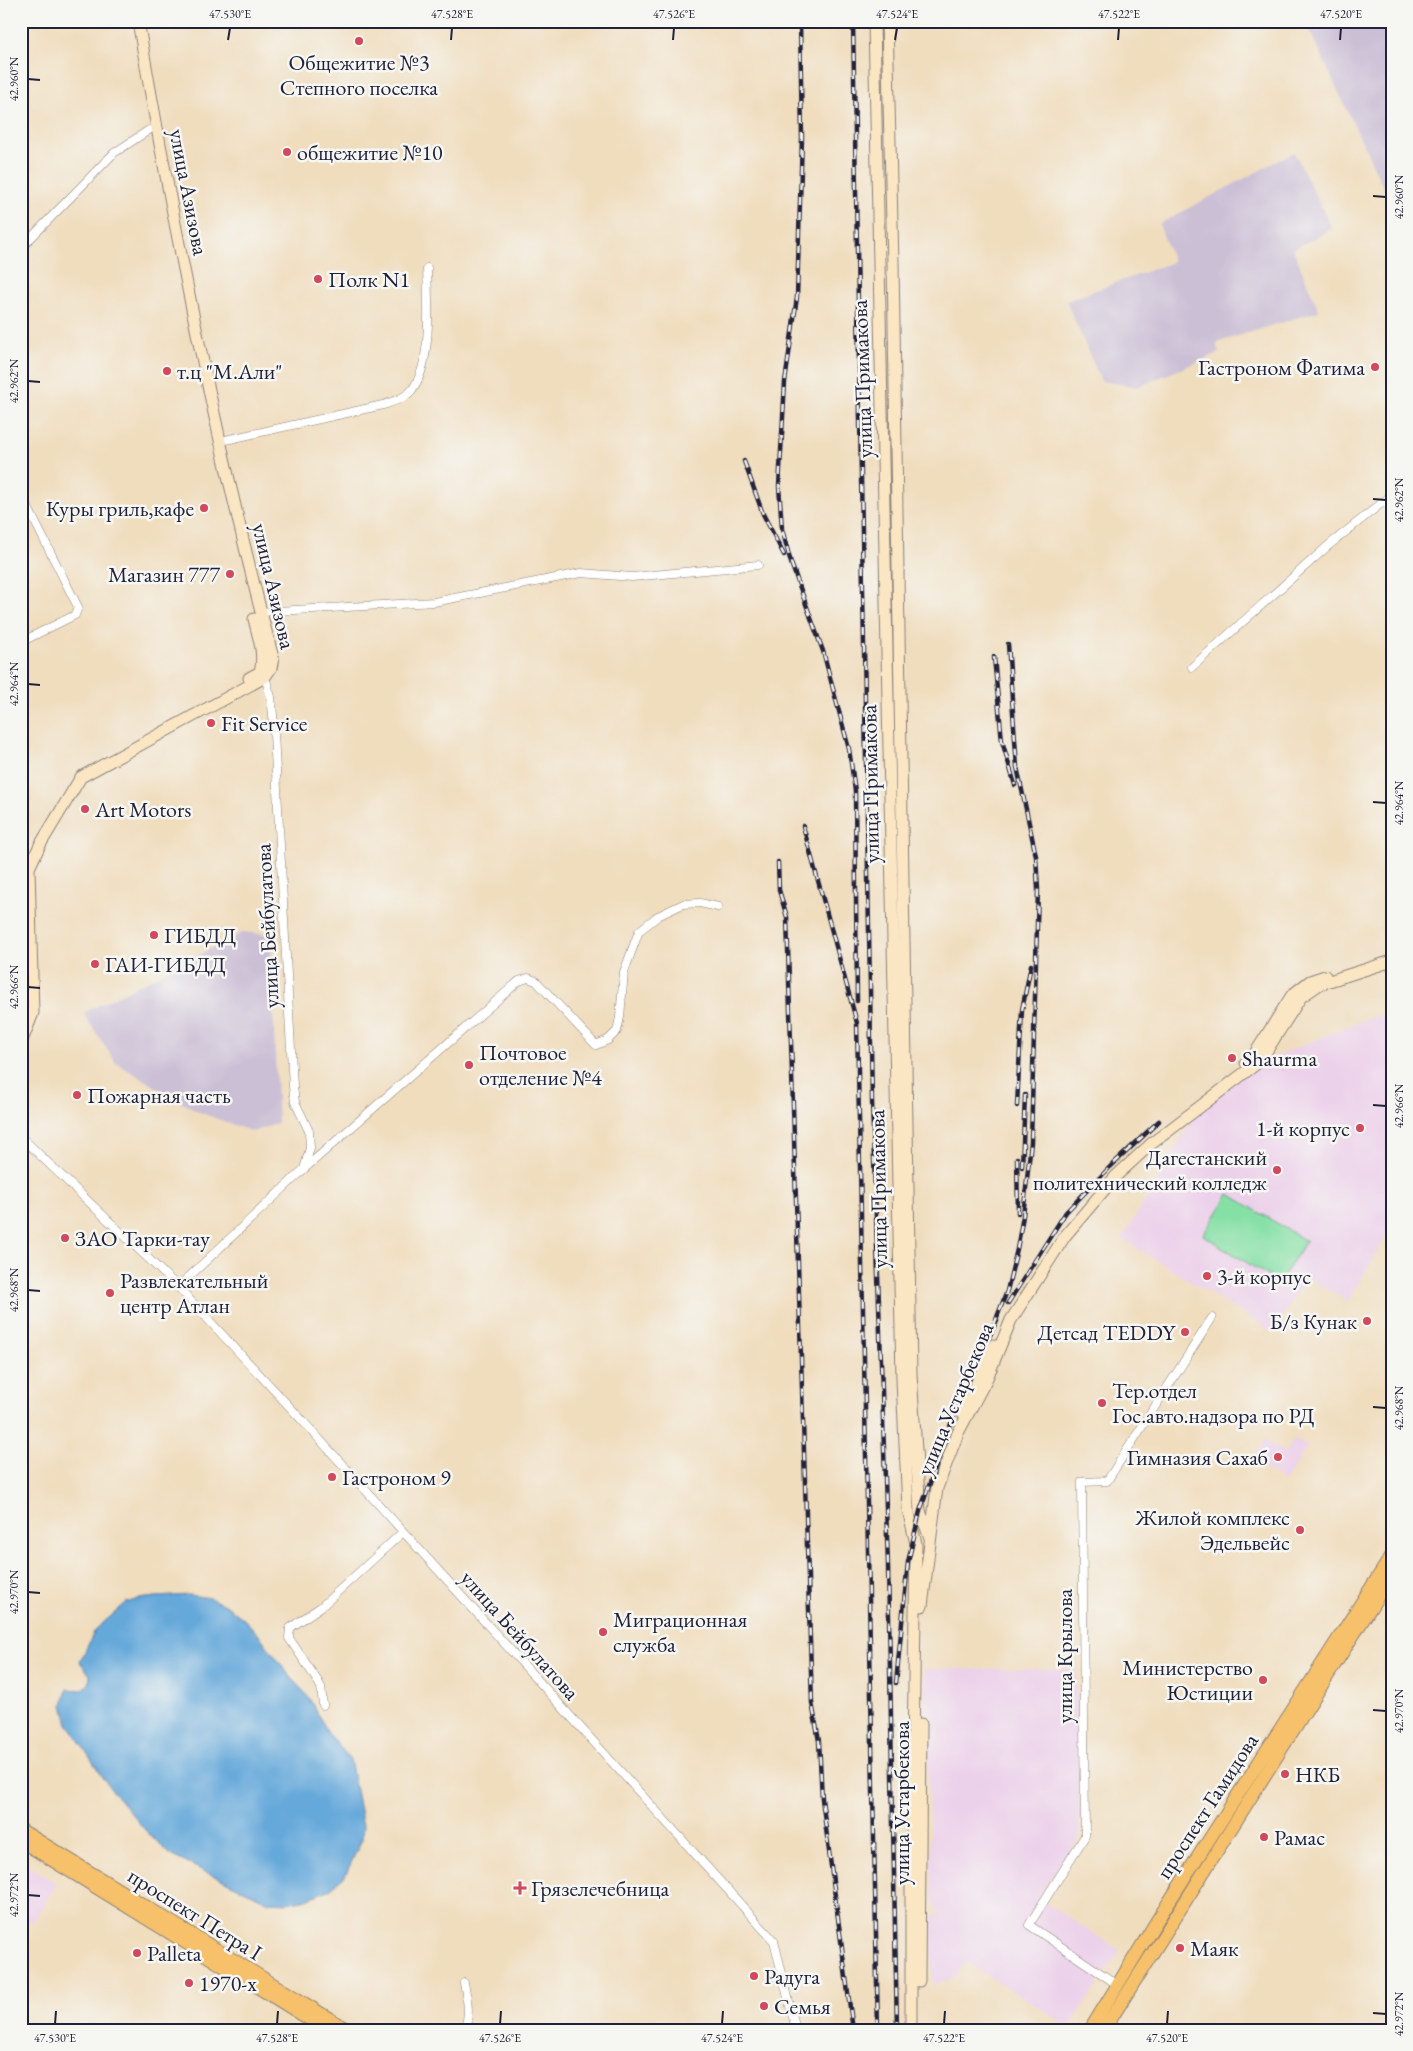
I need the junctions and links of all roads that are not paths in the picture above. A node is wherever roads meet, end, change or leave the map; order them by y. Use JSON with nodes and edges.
{"nodes":[{"id":1,"x":130,"y":21,"type":"edge"},
{"id":2,"x":138,"y":21,"type":"edge"},
{"id":3,"x":874,"y":21,"type":"edge"},
{"id":4,"x":887,"y":21,"type":"edge"},
{"id":5,"x":149,"y":130,"type":"junction"},
{"id":6,"x":21,"y":248,"type":"edge"},
{"id":7,"x":427,"y":268,"type":"dead end"},
{"id":8,"x":221,"y":441,"type":"junction"},
{"id":9,"x":21,"y":494,"type":"edge"},
{"id":10,"x":1392,"y":495,"type":"edge"},
{"id":11,"x":25,"y":510,"type":"edge"},
{"id":12,"x":758,"y":565,"type":"dead end"},
{"id":13,"x":260,"y":612,"type":"junction"},
{"id":14,"x":21,"y":642,"type":"edge"},
{"id":15,"x":1192,"y":667,"type":"dead end"},
{"id":16,"x":265,"y":677,"type":"junction"},
{"id":17,"x":718,"y":907,"type":"dead end"},
{"id":18,"x":1392,"y":957,"type":"edge"},
{"id":19,"x":1392,"y":962,"type":"edge"},
{"id":20,"x":21,"y":1028,"type":"edge"},
{"id":21,"x":21,"y":1043,"type":"edge"},
{"id":22,"x":21,"y":1137,"type":"edge"},
{"id":23,"x":304,"y":1169,"type":"junction"},
{"id":24,"x":178,"y":1287,"type":"junction"},
{"id":25,"x":1212,"y":1318,"type":"dead end"},
{"id":26,"x":922,"y":1510,"type":"junction"},
{"id":27,"x":403,"y":1532,"type":"junction"},
{"id":28,"x":914,"y":1537,"type":"junction"},
{"id":29,"x":930,"y":1538,"type":"junction"},
{"id":30,"x":1392,"y":1555,"type":"edge"},
{"id":31,"x":1392,"y":1574,"type":"edge"},
{"id":32,"x":323,"y":1705,"type":"dead end"},
{"id":33,"x":21,"y":1830,"type":"edge"},
{"id":34,"x":21,"y":1841,"type":"edge"},
{"id":35,"x":1164,"y":1922,"type":"junction"},
{"id":36,"x":464,"y":1983,"type":"dead end"},
{"id":37,"x":1118,"y":1985,"type":"junction"},
{"id":38,"x":327,"y":2030,"type":"edge"},
{"id":39,"x":348,"y":2030,"type":"edge"},
{"id":40,"x":464,"y":2030,"type":"edge"},
{"id":41,"x":796,"y":2030,"type":"edge"},
{"id":42,"x":911,"y":2030,"type":"edge"},
{"id":43,"x":918,"y":2030,"type":"edge"},
{"id":44,"x":1090,"y":2030,"type":"edge"},
{"id":45,"x":1104,"y":2030,"type":"edge"}],
"edges":[{"from":1,"to":5,"type":"main road","name":"улица Азизова"},
{"from":2,"to":8,"type":"main road","name":"улица Азизова"},
{"from":3,"to":28,"type":"main road","name":"улица Примакова"},
{"from":4,"to":26,"type":"main road","name":"улица Примакова"},
{"from":5,"to":6,"type":"street"},
{"from":5,"to":20,"type":"main road","name":"улица Азизова"},
{"from":7,"to":8,"type":"street"},
{"from":8,"to":13,"type":"main road","name":"улица Азизова"},
{"from":9,"to":11,"type":"street"},
{"from":10,"to":15,"type":"street"},
{"from":11,"to":14,"type":"street"},
{"from":12,"to":13,"type":"street"},
{"from":13,"to":16,"type":"main road","name":"улица Азизова"},
{"from":16,"to":21,"type":"main road","name":"улица Азизова"},
{"from":16,"to":23,"type":"street","name":"улица Бейбулатова"},
{"from":17,"to":23,"type":"street"},
{"from":18,"to":26,"type":"main road"},
{"from":19,"to":29,"type":"main road","name":"улица Устарбекова"},
{"from":22,"to":24,"type":"street","name":"улица Бейбулатова"},
{"from":23,"to":24,"type":"street"},
{"from":24,"to":27,"type":"street","name":"улица Бейбулатова"},
{"from":25,"to":37,"type":"street","name":"улица Крылова"},
{"from":26,"to":28,"type":"main road"},
{"from":26,"to":29,"type":"main road"},
{"from":27,"to":32,"type":"street"},
{"from":27,"to":41,"type":"street","name":"улица Бейбулатова"},
{"from":28,"to":29,"type":"main road"},
{"from":28,"to":42,"type":"main road"},
{"from":29,"to":43,"type":"main road","name":"улица Устарбекова"},
{"from":30,"to":35,"type":"main road","name":"проспект Гамидова"},
{"from":31,"to":35,"type":"main road","name":"проспект Гамидова"},
{"from":33,"to":39,"type":"main road","name":"проспект Петра I"},
{"from":34,"to":38,"type":"main road","name":"проспект Петра I"},
{"from":35,"to":37,"type":"main road","name":"проспект Гамидова"},
{"from":35,"to":45,"type":"main road","name":"проспект Гамидова"},
{"from":36,"to":40,"type":"street"},
{"from":37,"to":44,"type":"main road","name":"проспект Гамидова"}]}
